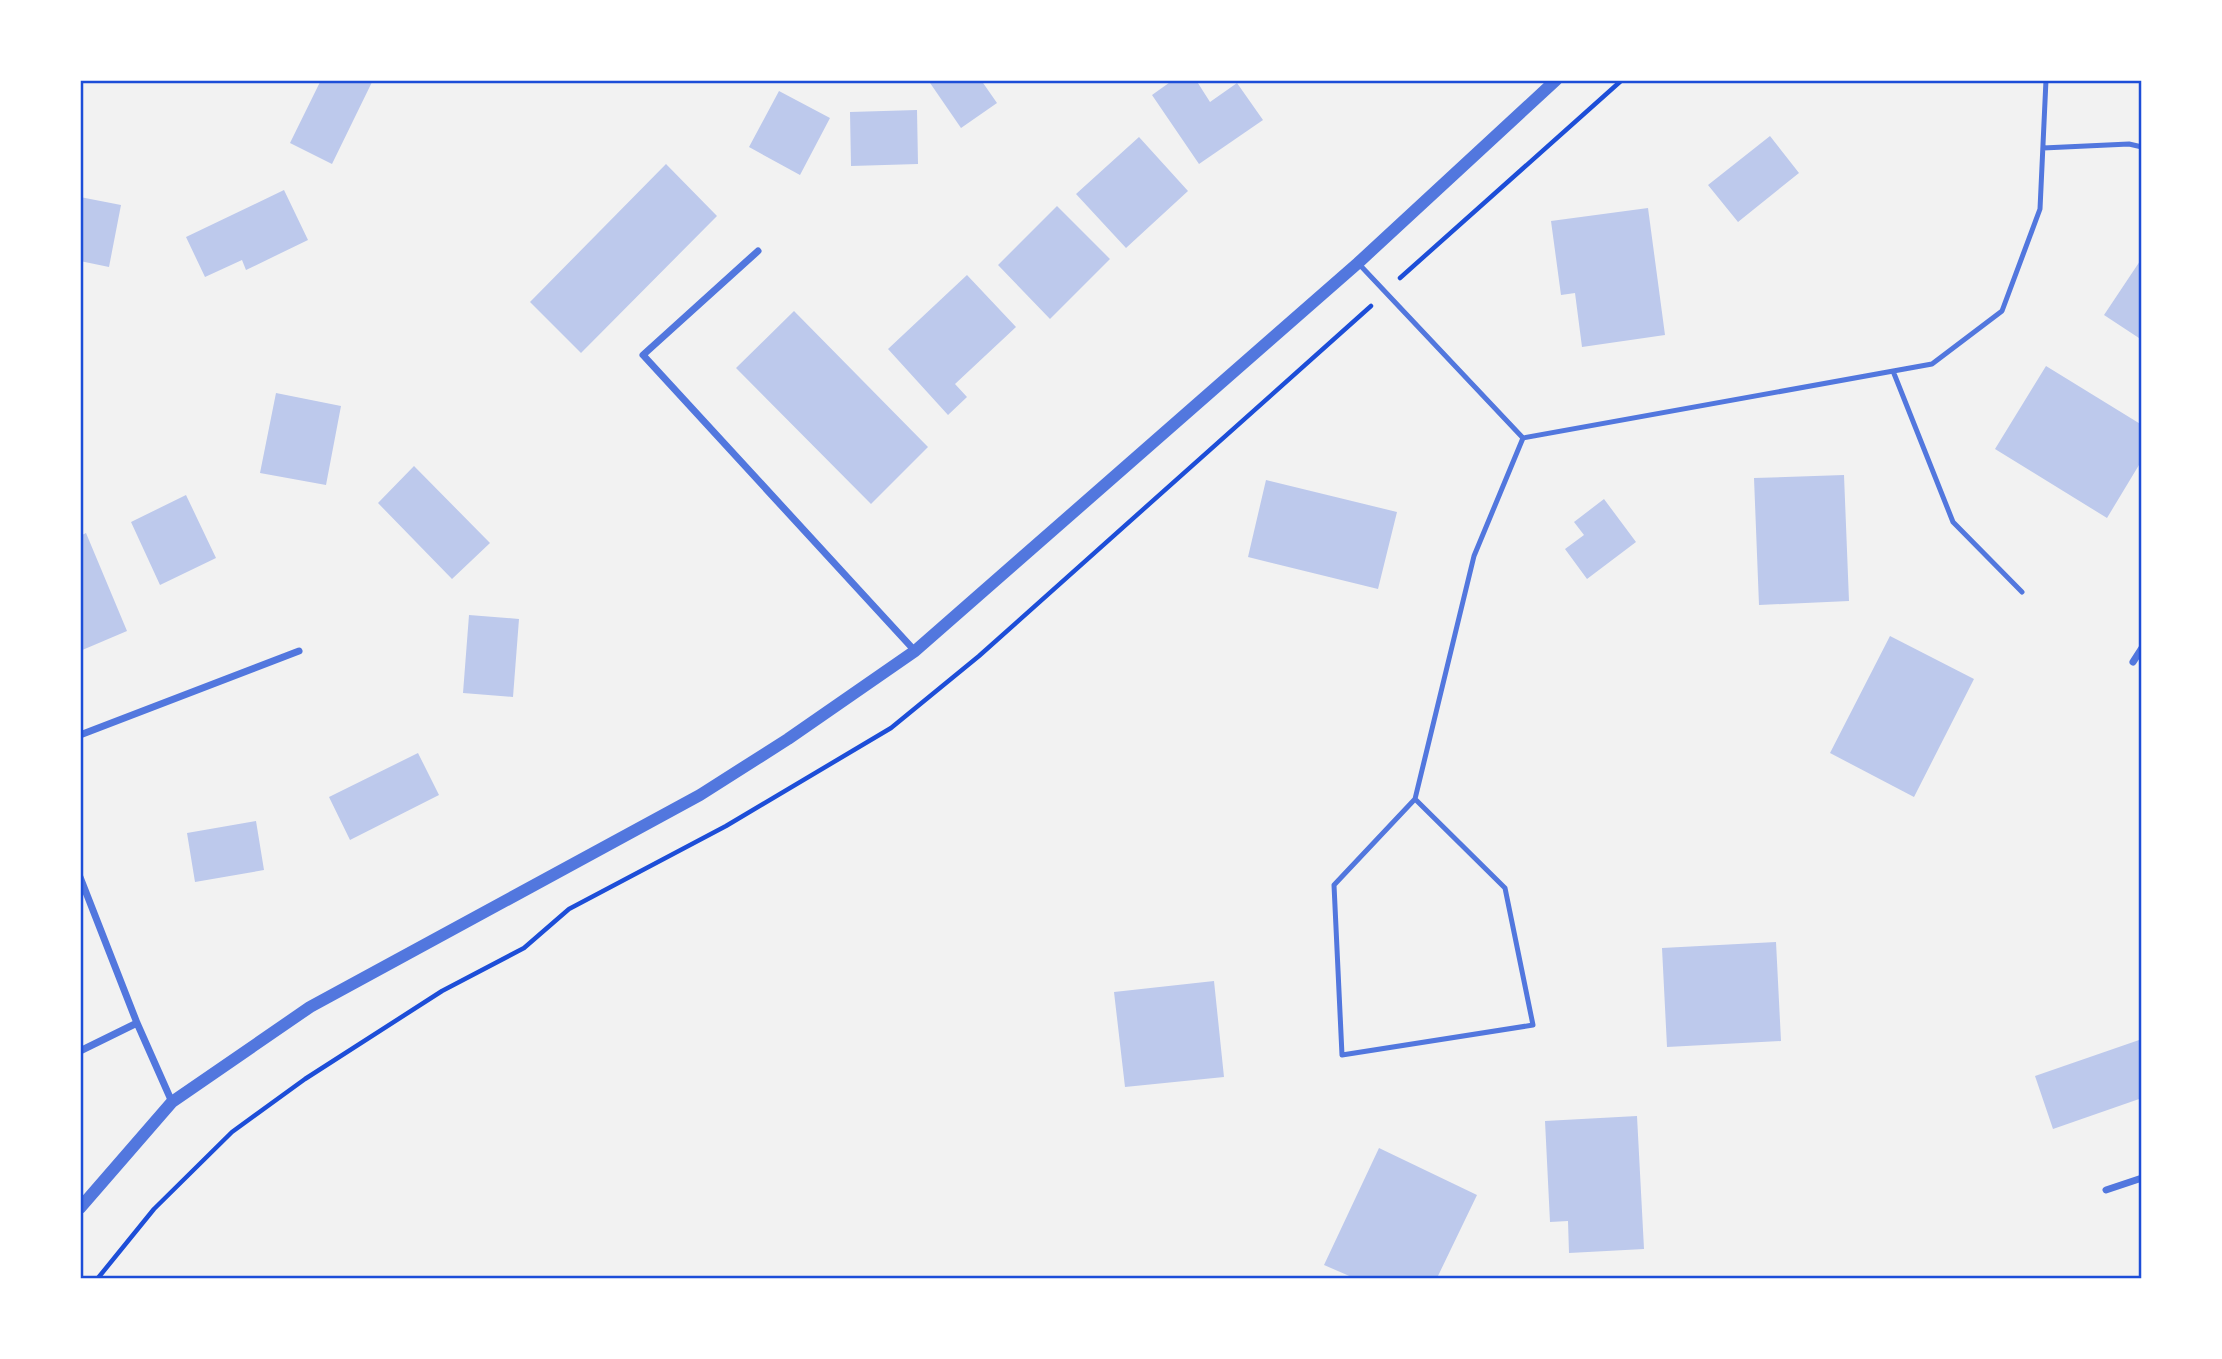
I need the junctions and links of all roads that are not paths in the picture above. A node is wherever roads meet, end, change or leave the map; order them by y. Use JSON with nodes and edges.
{"nodes":[{"id":1,"x":1556,"y":80,"type":"edge"},
{"id":2,"x":2046,"y":80,"type":"edge"},
{"id":3,"x":2141,"y":147,"type":"edge"},
{"id":4,"x":2043,"y":148,"type":"junction"},
{"id":5,"x":758,"y":251,"type":"dead end"},
{"id":6,"x":1357,"y":262,"type":"junction"},
{"id":7,"x":1894,"y":371,"type":"junction"},
{"id":8,"x":1523,"y":438,"type":"junction"},
{"id":9,"x":2022,"y":593,"type":"dead end"},
{"id":10,"x":2141,"y":648,"type":"edge"},
{"id":11,"x":299,"y":651,"type":"dead end"},
{"id":12,"x":915,"y":651,"type":"junction"},
{"id":13,"x":2133,"y":662,"type":"dead end"},
{"id":14,"x":80,"y":736,"type":"edge"},
{"id":15,"x":1415,"y":799,"type":"junction"},
{"id":16,"x":80,"y":877,"type":"edge"},
{"id":17,"x":136,"y":1023,"type":"junction"},
{"id":18,"x":80,"y":1051,"type":"edge"},
{"id":19,"x":172,"y":1102,"type":"junction"},
{"id":20,"x":2141,"y":1178,"type":"edge"},
{"id":21,"x":2106,"y":1190,"type":"dead end"},
{"id":22,"x":80,"y":1208,"type":"edge"}],
"edges":[{"from":1,"to":6,"type":"street"},
{"from":2,"to":4,"type":"lane"},
{"from":3,"to":4,"type":"lane"},
{"from":4,"to":7,"type":"lane"},
{"from":5,"to":12,"type":"street"},
{"from":6,"to":8,"type":"lane"},
{"from":6,"to":12,"type":"street"},
{"from":7,"to":8,"type":"lane"},
{"from":7,"to":9,"type":"lane"},
{"from":8,"to":15,"type":"lane"},
{"from":10,"to":13,"type":"street"},
{"from":11,"to":14,"type":"street"},
{"from":12,"to":19,"type":"street"},
{"from":15,"to":15,"type":"lane"},
{"from":16,"to":17,"type":"street"},
{"from":17,"to":18,"type":"street"},
{"from":17,"to":19,"type":"street"},
{"from":19,"to":22,"type":"street"},
{"from":20,"to":21,"type":"street"}]}
